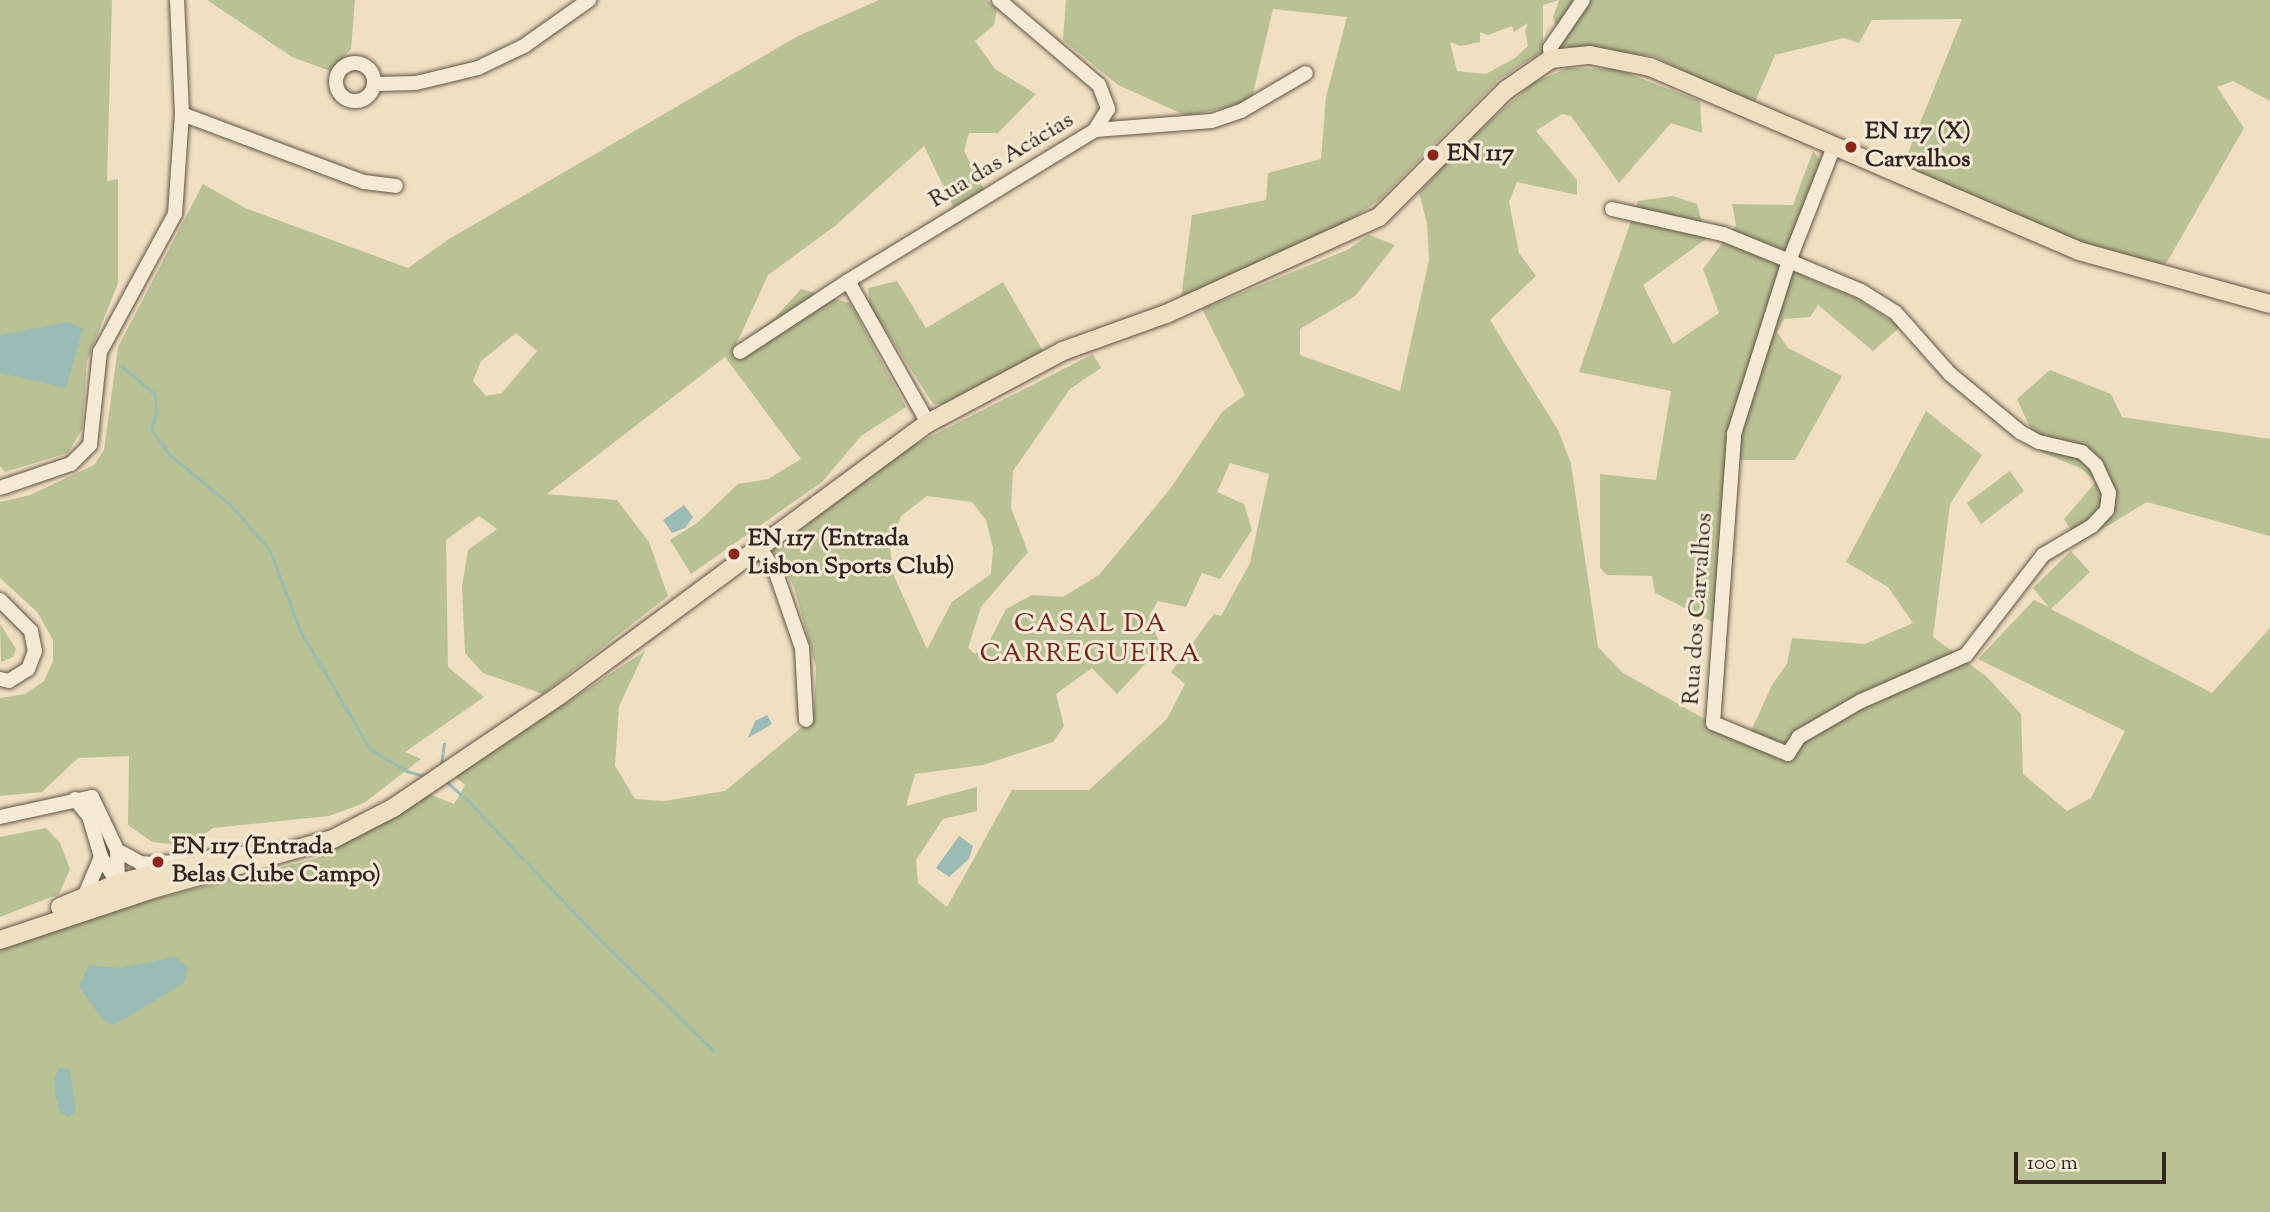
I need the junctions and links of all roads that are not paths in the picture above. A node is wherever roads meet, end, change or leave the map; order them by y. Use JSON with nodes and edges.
{"nodes":[{"id":1,"x":177,"y":0,"type":"edge"},
{"id":2,"x":589,"y":0,"type":"edge"},
{"id":3,"x":999,"y":0,"type":"edge"},
{"id":4,"x":1583,"y":0,"type":"edge"},
{"id":5,"x":1551,"y":59,"type":"junction"},
{"id":6,"x":1306,"y":73,"type":"dead end"},
{"id":7,"x":376,"y":85,"type":"dead end"},
{"id":8,"x":182,"y":114,"type":"junction"},
{"id":9,"x":1095,"y":130,"type":"junction"},
{"id":10,"x":1834,"y":147,"type":"junction"},
{"id":11,"x":396,"y":186,"type":"dead end"},
{"id":12,"x":1612,"y":209,"type":"dead end"},
{"id":13,"x":1788,"y":261,"type":"junction"},
{"id":14,"x":848,"y":281,"type":"junction"},
{"id":15,"x":2270,"y":304,"type":"edge"},
{"id":16,"x":740,"y":352,"type":"dead end"},
{"id":17,"x":928,"y":423,"type":"junction"},
{"id":18,"x":0,"y":488,"type":"edge"},
{"id":19,"x":758,"y":545,"type":"junction"},
{"id":20,"x":0,"y":600,"type":"edge"},
{"id":21,"x":0,"y":679,"type":"edge"},
{"id":22,"x":806,"y":720,"type":"dead end"},
{"id":23,"x":75,"y":799,"type":"junction"},
{"id":24,"x":0,"y":817,"type":"edge"},
{"id":25,"x":359,"y":826,"type":"junction"},
{"id":26,"x":117,"y":850,"type":"junction"},
{"id":27,"x":248,"y":853,"type":"junction"},
{"id":28,"x":101,"y":857,"type":"junction"},
{"id":29,"x":118,"y":883,"type":"junction"},
{"id":30,"x":145,"y":891,"type":"junction"},
{"id":31,"x":84,"y":897,"type":"junction"},
{"id":32,"x":43,"y":923,"type":"junction"},
{"id":33,"x":0,"y":931,"type":"edge"},
{"id":34,"x":0,"y":940,"type":"edge"}],
"edges":[{"from":1,"to":8,"type":"street"},
{"from":2,"to":7,"type":"street"},
{"from":3,"to":9,"type":"street"},
{"from":4,"to":5,"type":"street"},
{"from":5,"to":10,"type":"main road"},
{"from":5,"to":17,"type":"main road"},
{"from":6,"to":9,"type":"street","name":"Rua das Acácias"},
{"from":8,"to":11,"type":"street"},
{"from":8,"to":18,"type":"street"},
{"from":9,"to":14,"type":"street","name":"Rua das Acácias"},
{"from":10,"to":13,"type":"street","name":"Rua dos Carvalhos"},
{"from":10,"to":15,"type":"main road"},
{"from":12,"to":13,"type":"street"},
{"from":13,"to":13,"type":"street","name":"Rua dos Carvalhos"},
{"from":14,"to":16,"type":"street","name":"Rua das Acácias"},
{"from":14,"to":17,"type":"street"},
{"from":17,"to":19,"type":"main road"},
{"from":19,"to":22,"type":"street"},
{"from":19,"to":25,"type":"main road"},
{"from":20,"to":21,"type":"street"},
{"from":23,"to":24,"type":"street"},
{"from":23,"to":26,"type":"street"},
{"from":23,"to":28,"type":"street"},
{"from":25,"to":27,"type":"main road"},
{"from":25,"to":30,"type":"main road"},
{"from":26,"to":27,"type":"street"},
{"from":26,"to":29,"type":"street"},
{"from":27,"to":29,"type":"main road"},
{"from":28,"to":29,"type":"street"},
{"from":28,"to":31,"type":"street"},
{"from":29,"to":30,"type":"main road"},
{"from":29,"to":31,"type":"main road"},
{"from":29,"to":32,"type":"main road"},
{"from":30,"to":32,"type":"main road"},
{"from":31,"to":33,"type":"main road"},
{"from":32,"to":34,"type":"main road"}]}
